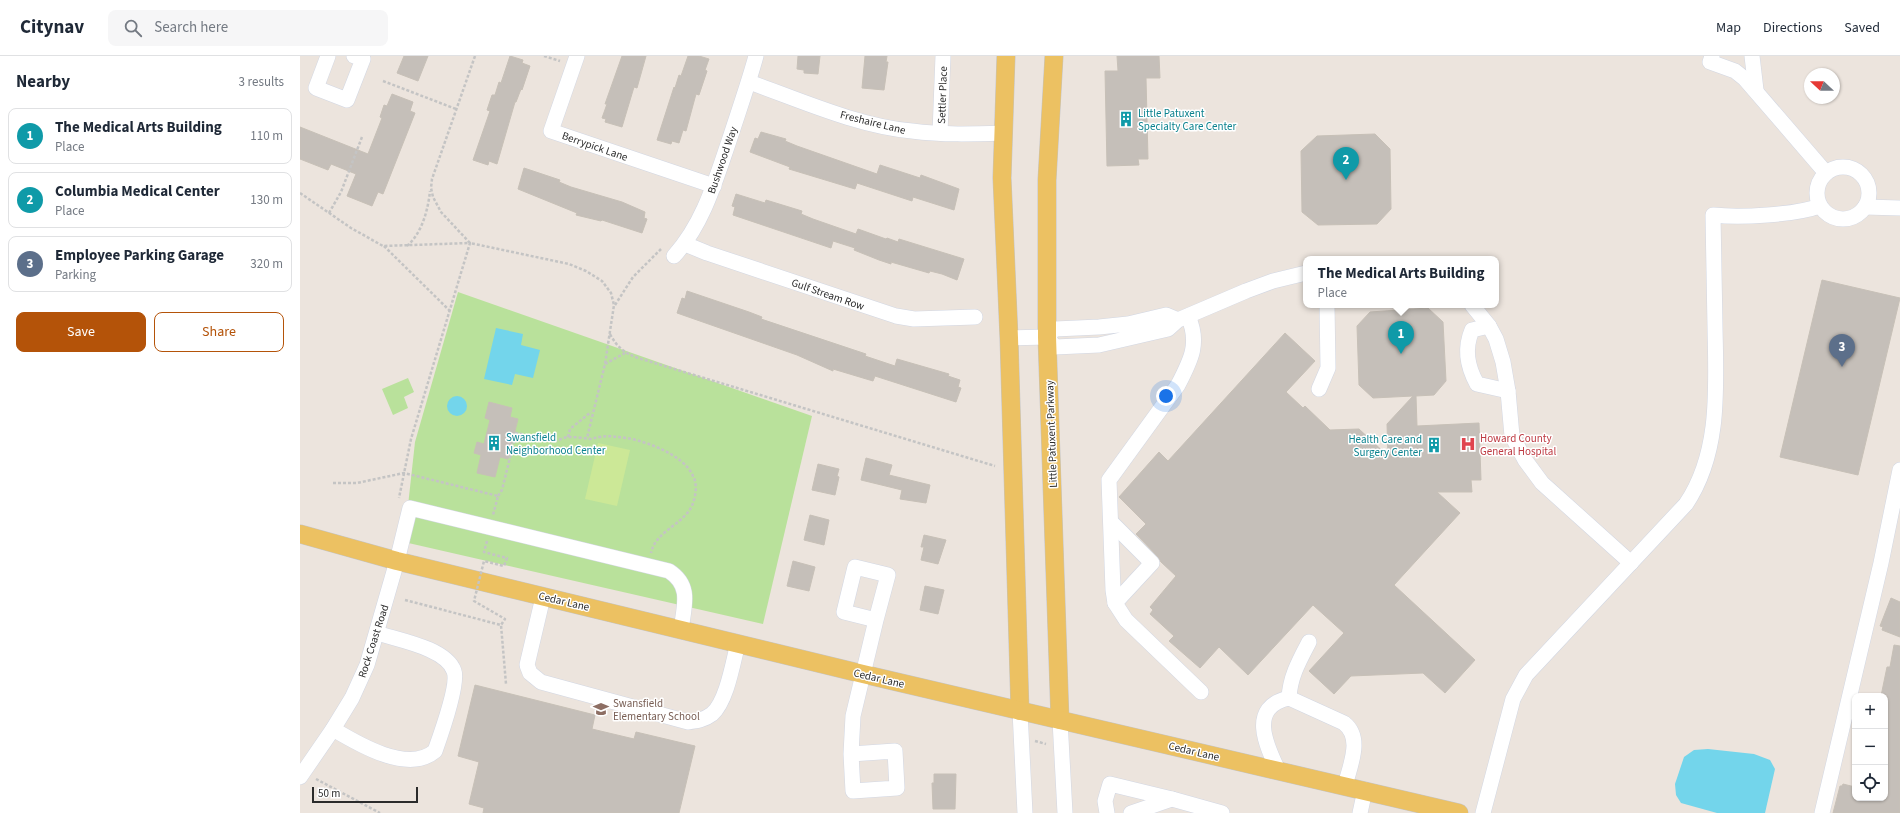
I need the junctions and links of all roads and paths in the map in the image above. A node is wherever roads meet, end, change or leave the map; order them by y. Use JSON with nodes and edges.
{"nodes":[{"id":1,"x":328,"y":56,"type":"edge"},
{"id":2,"x":354,"y":56,"type":"edge"},
{"id":3,"x":475,"y":56,"type":"edge"},
{"id":4,"x":577,"y":56,"type":"edge"},
{"id":5,"x":756,"y":56,"type":"edge"},
{"id":6,"x":943,"y":56,"type":"edge"},
{"id":7,"x":1006,"y":56,"type":"edge"},
{"id":8,"x":1054,"y":56,"type":"edge"},
{"id":9,"x":1752,"y":56,"type":"edge"},
{"id":10,"x":1711,"y":59,"type":"edge"},
{"id":11,"x":383,"y":81,"type":"dead end"},
{"id":12,"x":749,"y":82,"type":"junction"},
{"id":13,"x":1756,"y":90,"type":"junction"},
{"id":14,"x":456,"y":109,"type":"junction"},
{"id":15,"x":940,"y":133,"type":"junction"},
{"id":16,"x":1003,"y":133,"type":"junction"},
{"id":17,"x":362,"y":137,"type":"dead end"},
{"id":18,"x":1826,"y":173,"type":"junction"},
{"id":19,"x":714,"y":186,"type":"junction"},
{"id":20,"x":431,"y":188,"type":"junction"},
{"id":21,"x":300,"y":193,"type":"edge"},
{"id":22,"x":1820,"y":206,"type":"junction"},
{"id":23,"x":1865,"y":207,"type":"junction"},
{"id":24,"x":1900,"y":208,"type":"edge"},
{"id":25,"x":329,"y":213,"type":"junction"},
{"id":26,"x":470,"y":243,"type":"junction"},
{"id":27,"x":685,"y":244,"type":"junction"},
{"id":28,"x":383,"y":246,"type":"junction"},
{"id":29,"x":407,"y":246,"type":"junction"},
{"id":30,"x":674,"y":256,"type":"joint"},
{"id":31,"x":1303,"y":274,"type":"edge"},
{"id":32,"x":614,"y":305,"type":"junction"},
{"id":33,"x":1327,"y":308,"type":"edge"},
{"id":34,"x":1474,"y":308,"type":"edge"},
{"id":35,"x":450,"y":311,"type":"junction"},
{"id":36,"x":975,"y":317,"type":"dead end"},
{"id":37,"x":1183,"y":318,"type":"junction"},
{"id":38,"x":1489,"y":326,"type":"junction"},
{"id":39,"x":610,"y":333,"type":"junction"},
{"id":40,"x":1047,"y":337,"type":"junction"},
{"id":41,"x":1009,"y":338,"type":"junction"},
{"id":42,"x":625,"y":353,"type":"junction"},
{"id":43,"x":604,"y":364,"type":"junction"},
{"id":44,"x":1319,"y":389,"type":"dead end"},
{"id":45,"x":1508,"y":391,"type":"junction"},
{"id":46,"x":592,"y":411,"type":"junction"},
{"id":47,"x":568,"y":437,"type":"junction"},
{"id":48,"x":586,"y":438,"type":"junction"},
{"id":49,"x":995,"y":466,"type":"dead end"},
{"id":50,"x":1900,"y":470,"type":"edge"},
{"id":51,"x":404,"y":474,"type":"junction"},
{"id":52,"x":333,"y":483,"type":"dead end"},
{"id":53,"x":498,"y":496,"type":"junction"},
{"id":54,"x":398,"y":503,"type":"dead end"},
{"id":55,"x":1111,"y":522,"type":"junction"},
{"id":56,"x":300,"y":534,"type":"edge"},
{"id":57,"x":488,"y":534,"type":"junction"},
{"id":58,"x":397,"y":561,"type":"junction"},
{"id":59,"x":1631,"y":563,"type":"junction"},
{"id":60,"x":648,"y":564,"type":"junction"},
{"id":61,"x":543,"y":597,"type":"junction"},
{"id":62,"x":405,"y":600,"type":"dead end"},
{"id":63,"x":1115,"y":603,"type":"junction"},
{"id":64,"x":876,"y":620,"type":"dead end"},
{"id":65,"x":501,"y":625,"type":"junction"},
{"id":66,"x":681,"y":630,"type":"junction"},
{"id":67,"x":377,"y":633,"type":"junction"},
{"id":68,"x":1309,"y":642,"type":"dead end"},
{"id":69,"x":738,"y":643,"type":"junction"},
{"id":70,"x":863,"y":674,"type":"junction"},
{"id":71,"x":506,"y":684,"type":"dead end"},
{"id":72,"x":1201,"y":692,"type":"dead end"},
{"id":73,"x":1289,"y":698,"type":"junction"},
{"id":74,"x":1020,"y":711,"type":"junction"},
{"id":75,"x":1060,"y":720,"type":"junction"},
{"id":76,"x":334,"y":729,"type":"junction"},
{"id":77,"x":1030,"y":740,"type":"dead end"},
{"id":78,"x":1046,"y":744,"type":"dead end"},
{"id":79,"x":851,"y":754,"type":"dead end"},
{"id":80,"x":1278,"y":770,"type":"junction"},
{"id":81,"x":302,"y":775,"type":"edge"},
{"id":82,"x":1345,"y":786,"type":"junction"},
{"id":83,"x":1365,"y":790,"type":"junction"},
{"id":84,"x":1172,"y":799,"type":"junction"},
{"id":85,"x":380,"y":813,"type":"edge"},
{"id":86,"x":1025,"y":813,"type":"edge"},
{"id":87,"x":1065,"y":813,"type":"edge"},
{"id":88,"x":1107,"y":813,"type":"edge"},
{"id":89,"x":1131,"y":813,"type":"edge"},
{"id":90,"x":1222,"y":813,"type":"edge"},
{"id":91,"x":1360,"y":813,"type":"edge"},
{"id":92,"x":1459,"y":813,"type":"edge"},
{"id":93,"x":1483,"y":813,"type":"edge"},
{"id":94,"x":1822,"y":813,"type":"edge"}],
"edges":[{"from":1,"to":2,"type":"street"},
{"from":3,"to":14,"type":"path"},
{"from":4,"to":19,"type":"street","name":"Berrypick Lane"},
{"from":5,"to":12,"type":"street","name":"Bushwood Way"},
{"from":6,"to":15,"type":"street","name":"Settler Place"},
{"from":7,"to":16,"type":"main road"},
{"from":8,"to":40,"type":"main road","name":"Little Patuxent Parkway"},
{"from":9,"to":13,"type":"street"},
{"from":10,"to":13,"type":"street"},
{"from":11,"to":14,"type":"path"},
{"from":12,"to":15,"type":"street","name":"Freshaire Lane"},
{"from":12,"to":19,"type":"street","name":"Bushwood Way"},
{"from":13,"to":18,"type":"street"},
{"from":14,"to":20,"type":"path"},
{"from":15,"to":16,"type":"street","name":"Freshaire Lane"},
{"from":16,"to":41,"type":"main road"},
{"from":17,"to":25,"type":"path"},
{"from":18,"to":22,"type":"street"},
{"from":18,"to":23,"type":"street"},
{"from":19,"to":27,"type":"street","name":"Bushwood Way"},
{"from":20,"to":26,"type":"path"},
{"from":20,"to":29,"type":"path"},
{"from":21,"to":25,"type":"path"},
{"from":22,"to":23,"type":"street"},
{"from":22,"to":59,"type":"street"},
{"from":23,"to":24,"type":"street"},
{"from":25,"to":28,"type":"path"},
{"from":26,"to":29,"type":"path"},
{"from":26,"to":32,"type":"path"},
{"from":26,"to":35,"type":"path"},
{"from":27,"to":30,"type":"street","name":"Bushwood Way"},
{"from":27,"to":36,"type":"street","name":"Gulf Stream Row"},
{"from":28,"to":29,"type":"path"},
{"from":28,"to":35,"type":"path"},
{"from":30,"to":32,"type":"path"},
{"from":31,"to":37,"type":"street"},
{"from":32,"to":39,"type":"path"},
{"from":33,"to":44,"type":"street"},
{"from":34,"to":38,"type":"street"},
{"from":35,"to":51,"type":"path"},
{"from":37,"to":40,"type":"street"},
{"from":37,"to":55,"type":"street"},
{"from":38,"to":45,"type":"street"},
{"from":38,"to":45,"type":"street"},
{"from":39,"to":42,"type":"path"},
{"from":39,"to":43,"type":"path"},
{"from":40,"to":41,"type":"street"},
{"from":40,"to":75,"type":"main road","name":"Little Patuxent Parkway"},
{"from":41,"to":74,"type":"main road"},
{"from":42,"to":43,"type":"path"},
{"from":42,"to":49,"type":"path"},
{"from":43,"to":46,"type":"path"},
{"from":45,"to":59,"type":"street"},
{"from":46,"to":47,"type":"path"},
{"from":46,"to":48,"type":"path"},
{"from":47,"to":48,"type":"path"},
{"from":47,"to":53,"type":"path"},
{"from":48,"to":60,"type":"path"},
{"from":50,"to":94,"type":"street"},
{"from":51,"to":52,"type":"path"},
{"from":51,"to":53,"type":"path"},
{"from":51,"to":54,"type":"path"},
{"from":53,"to":57,"type":"path"},
{"from":55,"to":63,"type":"street"},
{"from":55,"to":63,"type":"street"},
{"from":56,"to":58,"type":"main road","name":"Cedar Lane"},
{"from":57,"to":58,"type":"street","name":"Rock Coast Road"},
{"from":57,"to":60,"type":"street"},
{"from":57,"to":65,"type":"path","bridge":true},
{"from":58,"to":61,"type":"main road","name":"Cedar Lane"},
{"from":58,"to":67,"type":"street","name":"Rock Coast Road"},
{"from":59,"to":93,"type":"street"},
{"from":60,"to":66,"type":"street"},
{"from":61,"to":66,"type":"main road","name":"Cedar Lane"},
{"from":61,"to":69,"type":"street"},
{"from":62,"to":65,"type":"path"},
{"from":63,"to":72,"type":"street"},
{"from":64,"to":70,"type":"street"},
{"from":65,"to":71,"type":"path"},
{"from":66,"to":69,"type":"main road","name":"Cedar Lane"},
{"from":67,"to":76,"type":"street","name":"Rock Coast Road"},
{"from":67,"to":76,"type":"street"},
{"from":68,"to":73,"type":"street"},
{"from":69,"to":70,"type":"main road","name":"Cedar Lane"},
{"from":70,"to":74,"type":"main road","name":"Cedar Lane"},
{"from":70,"to":79,"type":"street"},
{"from":73,"to":80,"type":"street"},
{"from":73,"to":82,"type":"street"},
{"from":74,"to":75,"type":"main road","name":"Cedar Lane"},
{"from":74,"to":86,"type":"street"},
{"from":75,"to":80,"type":"main road","name":"Cedar Lane"},
{"from":75,"to":87,"type":"street","name":"Little Patuxent Parkway"},
{"from":76,"to":81,"type":"street","name":"Rock Coast Road"},
{"from":77,"to":78,"type":"path"},
{"from":80,"to":82,"type":"main road","name":"Cedar Lane"},
{"from":81,"to":85,"type":"path"},
{"from":82,"to":83,"type":"main road","name":"Cedar Lane"},
{"from":83,"to":91,"type":"street"},
{"from":83,"to":92,"type":"main road","name":"Cedar Lane"},
{"from":84,"to":88,"type":"street"},
{"from":84,"to":89,"type":"street"},
{"from":84,"to":90,"type":"street"}]}
